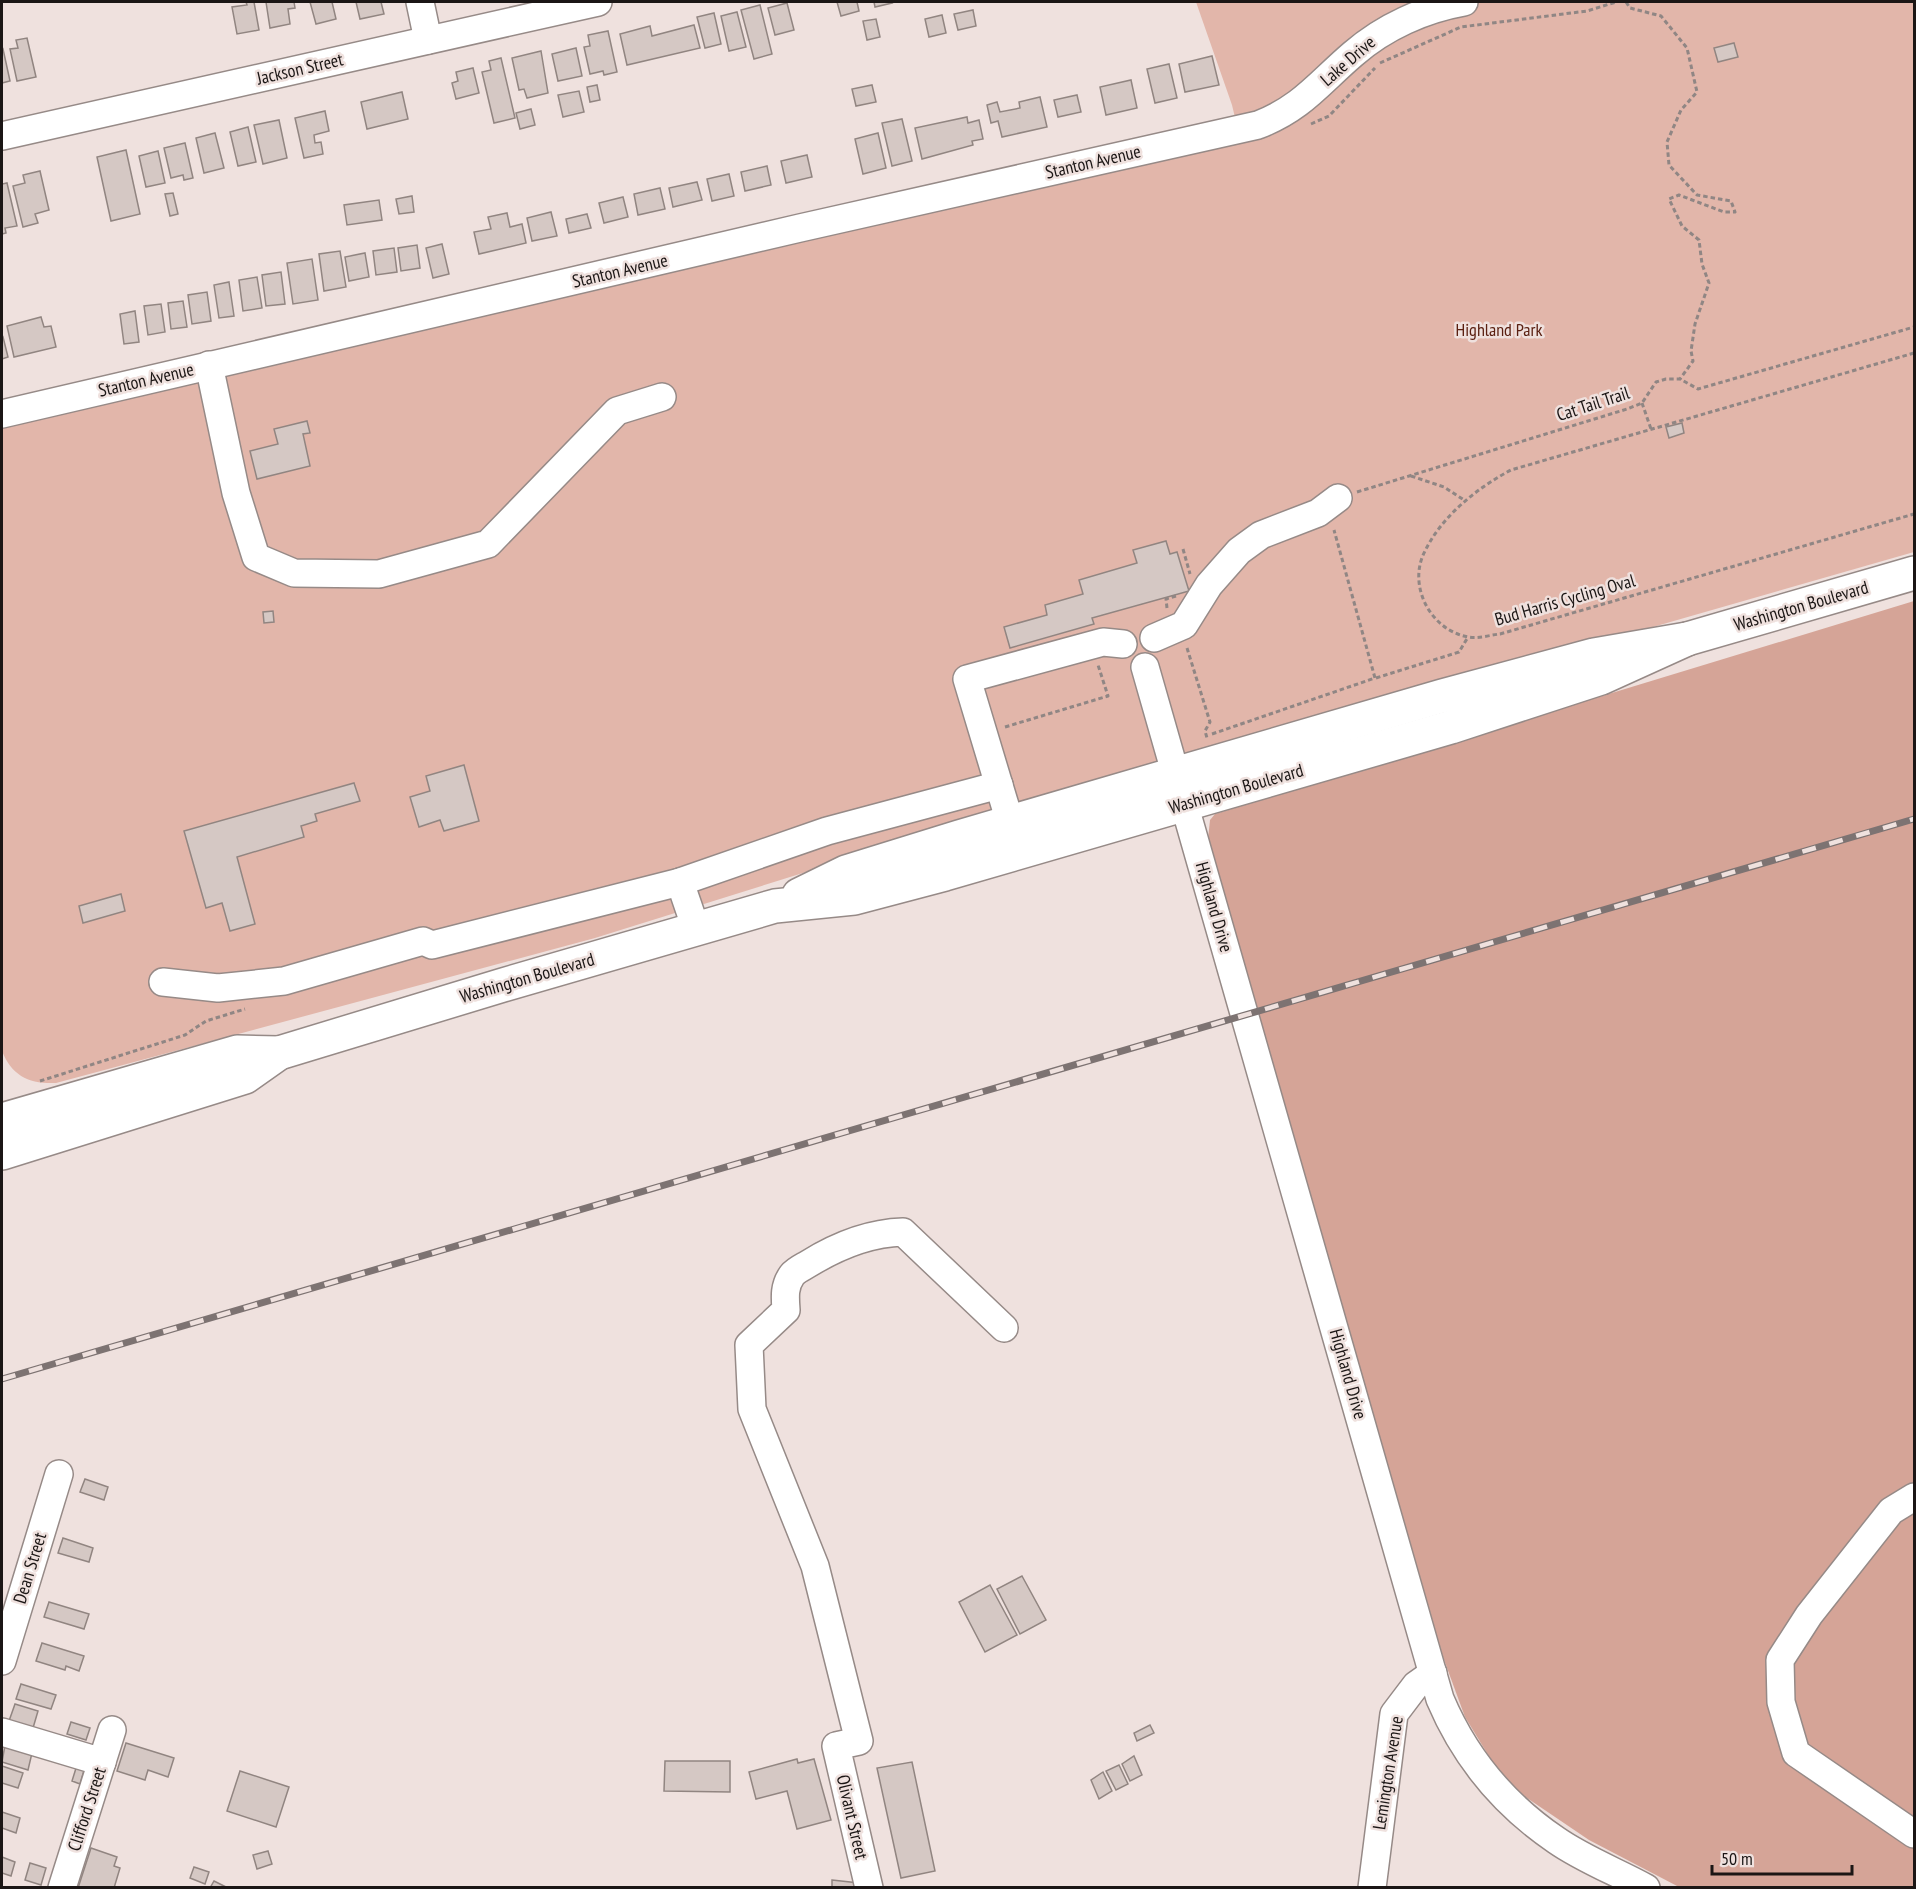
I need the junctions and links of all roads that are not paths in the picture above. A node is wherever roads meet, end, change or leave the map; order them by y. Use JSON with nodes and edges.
{"nodes":[{"id":1,"x":420,"y":2,"type":"edge"},
{"id":2,"x":598,"y":2,"type":"edge"},
{"id":3,"x":1464,"y":2,"type":"edge"},
{"id":4,"x":428,"y":40,"type":"junction"},
{"id":5,"x":1238,"y":130,"type":"joint"},
{"id":6,"x":2,"y":136,"type":"edge"},
{"id":7,"x":209,"y":365,"type":"junction"},
{"id":8,"x":662,"y":397,"type":"dead end"},
{"id":9,"x":2,"y":414,"type":"edge"},
{"id":10,"x":1338,"y":498,"type":"road end"},
{"id":11,"x":1914,"y":573,"type":"edge"},
{"id":12,"x":1154,"y":639,"type":"junction"},
{"id":13,"x":1688,"y":639,"type":"junction"},
{"id":14,"x":1123,"y":644,"type":"junction"},
{"id":15,"x":1145,"y":667,"type":"junction"},
{"id":16,"x":1173,"y":761,"type":"junction"},
{"id":17,"x":999,"y":785,"type":"junction"},
{"id":18,"x":1185,"y":804,"type":"junction"},
{"id":19,"x":1010,"y":822,"type":"junction"},
{"id":20,"x":680,"y":882,"type":"junction"},
{"id":21,"x":776,"y":906,"type":"junction"},
{"id":22,"x":696,"y":929,"type":"junction"},
{"id":23,"x":163,"y":982,"type":"dead end"},
{"id":24,"x":279,"y":1053,"type":"junction"},
{"id":25,"x":2,"y":1120,"type":"edge"},
{"id":26,"x":2,"y":1154,"type":"edge"},
{"id":27,"x":1004,"y":1328,"type":"dead end"},
{"id":28,"x":59,"y":1474,"type":"dead end"},
{"id":29,"x":1914,"y":1497,"type":"edge"},
{"id":30,"x":2,"y":1661,"type":"edge"},
{"id":31,"x":1433,"y":1673,"type":"junction"},
{"id":32,"x":112,"y":1730,"type":"dead end"},
{"id":33,"x":2,"y":1732,"type":"edge"},
{"id":34,"x":102,"y":1762,"type":"junction"},
{"id":35,"x":1914,"y":1834,"type":"edge"},
{"id":36,"x":62,"y":1887,"type":"edge"},
{"id":37,"x":869,"y":1887,"type":"edge"},
{"id":38,"x":1372,"y":1887,"type":"edge"},
{"id":39,"x":1646,"y":1887,"type":"edge"}],
"edges":[{"from":1,"to":4,"type":"street"},
{"from":2,"to":4,"type":"street","name":"Jackson Street"},
{"from":3,"to":5,"type":"street","name":"Lake Drive"},
{"from":4,"to":6,"type":"street","name":"Jackson Street"},
{"from":5,"to":7,"type":"street","name":"Stanton Avenue"},
{"from":7,"to":8,"type":"street"},
{"from":7,"to":9,"type":"street","name":"Stanton Avenue"},
{"from":10,"to":12,"type":"street"},
{"from":11,"to":13,"type":"highway","name":"Washington Boulevard"},
{"from":12,"to":14,"type":"street"},
{"from":12,"to":15,"type":"street"},
{"from":13,"to":16,"type":"highway","name":"Washington Boulevard"},
{"from":13,"to":18,"type":"highway","name":"Washington Boulevard"},
{"from":14,"to":15,"type":"street"},
{"from":14,"to":17,"type":"street"},
{"from":15,"to":16,"type":"street","name":"Highland Drive"},
{"from":16,"to":18,"type":"street","name":"Highland Drive"},
{"from":16,"to":19,"type":"highway","name":"Washington Boulevard"},
{"from":17,"to":19,"type":"street"},
{"from":17,"to":20,"type":"street"},
{"from":18,"to":21,"type":"highway","name":"Washington Boulevard"},
{"from":18,"to":31,"type":"street","name":"Highland Drive"},
{"from":19,"to":21,"type":"highway","name":"Washington Boulevard"},
{"from":20,"to":22,"type":"street"},
{"from":20,"to":23,"type":"street"},
{"from":21,"to":22,"type":"highway","name":"Washington Boulevard"},
{"from":22,"to":24,"type":"highway","name":"Washington Boulevard"},
{"from":24,"to":25,"type":"highway","name":"Washington Boulevard"},
{"from":24,"to":26,"type":"highway","name":"Washington Boulevard"},
{"from":27,"to":37,"type":"street","name":"Olivant Street"},
{"from":28,"to":30,"type":"street","name":"Dean Street"},
{"from":29,"to":35,"type":"street"},
{"from":31,"to":38,"type":"street","name":"Lemington Avenue"},
{"from":31,"to":39,"type":"street","name":"Highland Drive"},
{"from":32,"to":34,"type":"street","name":"Clifford Street"},
{"from":33,"to":34,"type":"street"},
{"from":34,"to":36,"type":"street","name":"Clifford Street"}]}
